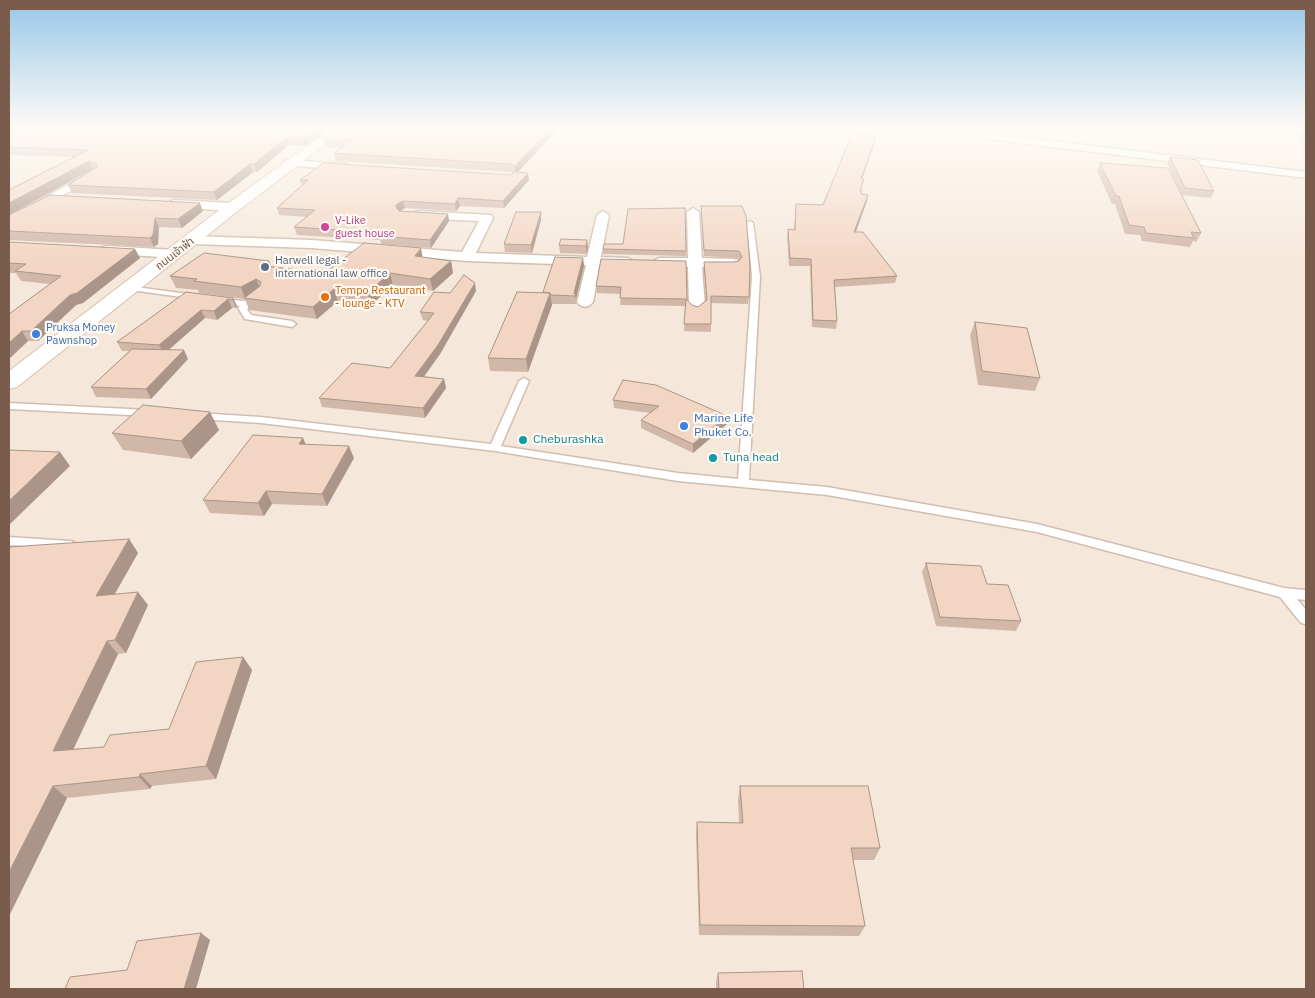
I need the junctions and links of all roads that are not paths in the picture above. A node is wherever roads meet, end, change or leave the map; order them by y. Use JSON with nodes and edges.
{"nodes":[{"id":1,"x":94,"y":174,"type":"edge"},
{"id":2,"x":276,"y":174,"type":"edge"},
{"id":3,"x":53,"y":198,"type":"junction"},
{"id":4,"x":72,"y":199,"type":"edge"},
{"id":5,"x":159,"y":203,"type":"edge"},
{"id":6,"x":232,"y":207,"type":"junction"},
{"id":7,"x":693,"y":212,"type":"dead end"},
{"id":8,"x":405,"y":214,"type":"edge"},
{"id":9,"x":603,"y":215,"type":"dead end"},
{"id":10,"x":9,"y":222,"type":"edge"},
{"id":11,"x":750,"y":223,"type":"dead end"},
{"id":12,"x":192,"y":240,"type":"junction"},
{"id":13,"x":98,"y":250,"type":"edge"},
{"id":14,"x":175,"y":254,"type":"junction"},
{"id":15,"x":467,"y":257,"type":"junction"},
{"id":16,"x":594,"y":261,"type":"junction"},
{"id":17,"x":695,"y":263,"type":"junction"},
{"id":18,"x":733,"y":263,"type":"edge"},
{"id":19,"x":131,"y":288,"type":"junction"},
{"id":20,"x":260,"y":294,"type":"edge"},
{"id":21,"x":585,"y":302,"type":"dead end"},
{"id":22,"x":247,"y":304,"type":"junction"},
{"id":23,"x":697,"y":307,"type":"edge"},
{"id":24,"x":292,"y":324,"type":"edge"},
{"id":25,"x":524,"y":381,"type":"dead end"},
{"id":26,"x":9,"y":382,"type":"edge"},
{"id":27,"x":9,"y":406,"type":"edge"},
{"id":28,"x":164,"y":414,"type":"edge"},
{"id":29,"x":183,"y":415,"type":"edge"},
{"id":30,"x":495,"y":448,"type":"junction"},
{"id":31,"x":743,"y":483,"type":"junction"},
{"id":32,"x":9,"y":541,"type":"edge"},
{"id":33,"x":84,"y":546,"type":"edge"},
{"id":34,"x":1284,"y":592,"type":"junction"},
{"id":35,"x":1306,"y":596,"type":"edge"},
{"id":36,"x":1306,"y":619,"type":"edge"}],
"edges":[{"from":1,"to":3,"type":"street"},
{"from":2,"to":6,"type":"main road","name":"ถนนเจ้าฟ้า"},
{"from":3,"to":4,"type":"street"},
{"from":3,"to":10,"type":"street"},
{"from":5,"to":6,"type":"street"},
{"from":6,"to":12,"type":"main road","name":"ถนนเจ้าฟ้า"},
{"from":7,"to":17,"type":"street"},
{"from":8,"to":15,"type":"street"},
{"from":9,"to":16,"type":"street"},
{"from":11,"to":31,"type":"lane"},
{"from":12,"to":14,"type":"main road","name":"ถนนเจ้าฟ้า"},
{"from":12,"to":15,"type":"street"},
{"from":13,"to":14,"type":"street"},
{"from":14,"to":19,"type":"main road","name":"ถนนเจ้าฟ้า"},
{"from":15,"to":16,"type":"street"},
{"from":16,"to":17,"type":"street"},
{"from":16,"to":21,"type":"street"},
{"from":17,"to":18,"type":"street"},
{"from":17,"to":23,"type":"street"},
{"from":19,"to":22,"type":"lane"},
{"from":19,"to":26,"type":"main road","name":"ถนนเจ้าฟ้า"},
{"from":20,"to":22,"type":"lane"},
{"from":22,"to":24,"type":"lane"},
{"from":25,"to":30,"type":"lane"},
{"from":27,"to":28,"type":"lane"},
{"from":29,"to":30,"type":"lane"},
{"from":30,"to":31,"type":"lane"},
{"from":31,"to":34,"type":"lane"},
{"from":32,"to":33,"type":"lane"},
{"from":34,"to":35,"type":"lane"},
{"from":34,"to":36,"type":"lane"}]}
